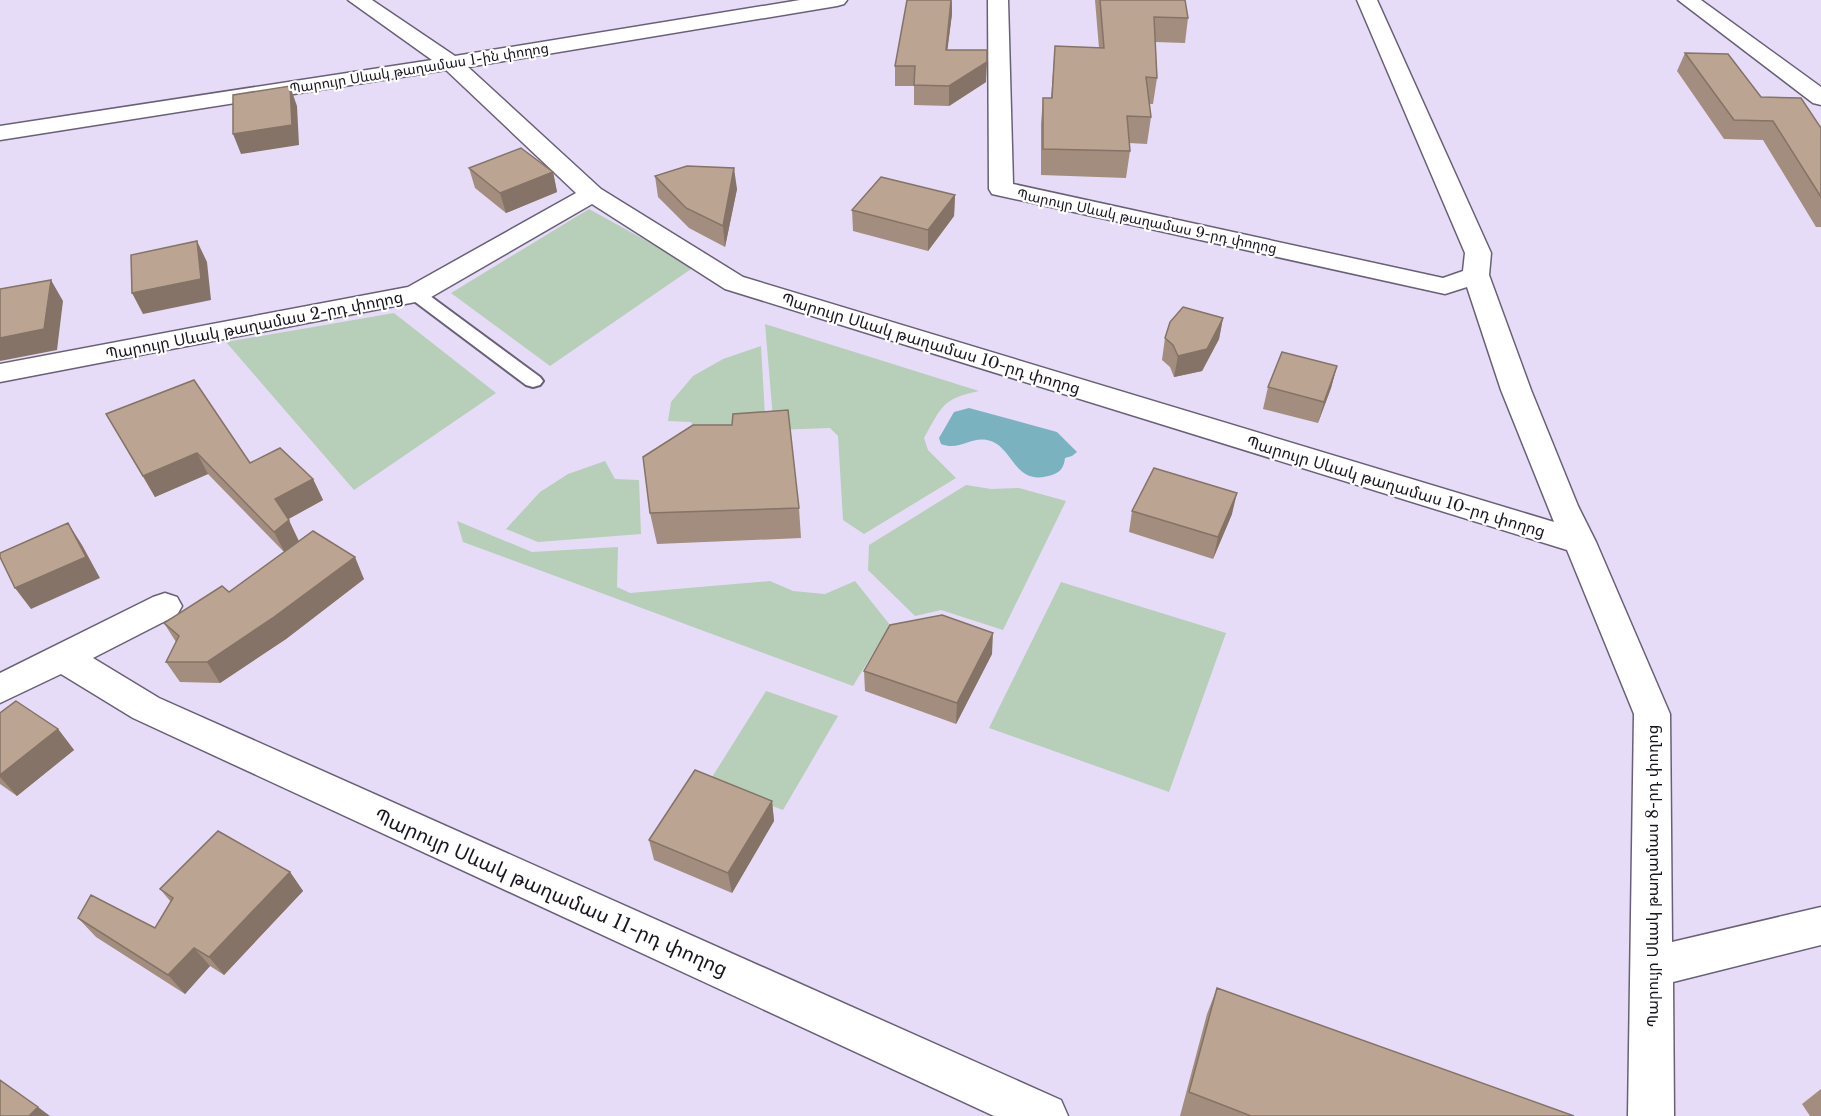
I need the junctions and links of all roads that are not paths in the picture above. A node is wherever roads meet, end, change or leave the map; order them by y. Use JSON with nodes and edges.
{"nodes":[{"id":1,"x":358,"y":0,"type":"edge"},
{"id":2,"x":837,"y":0,"type":"edge"},
{"id":3,"x":998,"y":0,"type":"edge"},
{"id":4,"x":1367,"y":0,"type":"edge"},
{"id":5,"x":1688,"y":0,"type":"edge"},
{"id":6,"x":451,"y":63,"type":"junction"},
{"id":7,"x":1821,"y":98,"type":"edge"},
{"id":8,"x":0,"y":132,"type":"edge"},
{"id":9,"x":592,"y":194,"type":"junction"},
{"id":10,"x":1476,"y":275,"type":"junction"},
{"id":11,"x":416,"y":294,"type":"junction"},
{"id":12,"x":0,"y":373,"type":"edge"},
{"id":13,"x":533,"y":381,"type":"dead end"},
{"id":14,"x":1580,"y":542,"type":"junction"},
{"id":15,"x":165,"y":606,"type":"dead end"},
{"id":16,"x":63,"y":658,"type":"junction"},
{"id":17,"x":0,"y":689,"type":"edge"},
{"id":18,"x":1821,"y":926,"type":"edge"},
{"id":19,"x":1653,"y":967,"type":"junction"},
{"id":20,"x":1045,"y":1116,"type":"edge"},
{"id":21,"x":1651,"y":1116,"type":"edge"}],
"edges":[{"from":1,"to":6,"type":"street","name":"Պարույր Սևակ թաղամաս 10-րդ փողոց"},
{"from":2,"to":6,"type":"street","name":"Պարույր Սևակ թաղամաս 1-ին փողոց"},
{"from":3,"to":10,"type":"street","name":"Պարույր Սևակ թաղամաս 9-րդ փողոց"},
{"from":4,"to":10,"type":"street"},
{"from":5,"to":7,"type":"street"},
{"from":6,"to":8,"type":"street","name":"Պարույր Սևակ թաղամաս 1-ին փողոց"},
{"from":6,"to":9,"type":"street","name":"Պարույր Սևակ թաղամաս 10-րդ փողոց"},
{"from":9,"to":11,"type":"street","name":"Պարույր Սևակ թաղամաս 2-րդ փողոց"},
{"from":9,"to":14,"type":"street","name":"Պարույր Սևակ թաղամաս 10-րդ փողոց"},
{"from":10,"to":14,"type":"street","name":"Պարույր Սևակ թաղամաս 8-րդ փողոց"},
{"from":11,"to":12,"type":"street","name":"Պարույր Սևակ թաղամաս 2-րդ փողոց"},
{"from":11,"to":13,"type":"lane"},
{"from":14,"to":19,"type":"street","name":"Պարույր Սևակ թաղամաս 8-րդ փողոց"},
{"from":15,"to":16,"type":"street"},
{"from":16,"to":17,"type":"street"},
{"from":16,"to":20,"type":"street","name":"Պարույր Սևակ թաղամաս 11-րդ փողոց"},
{"from":18,"to":19,"type":"street"},
{"from":19,"to":21,"type":"street","name":"Պարույր Սևակ թաղամաս 8-րդ փողոց"}]}
